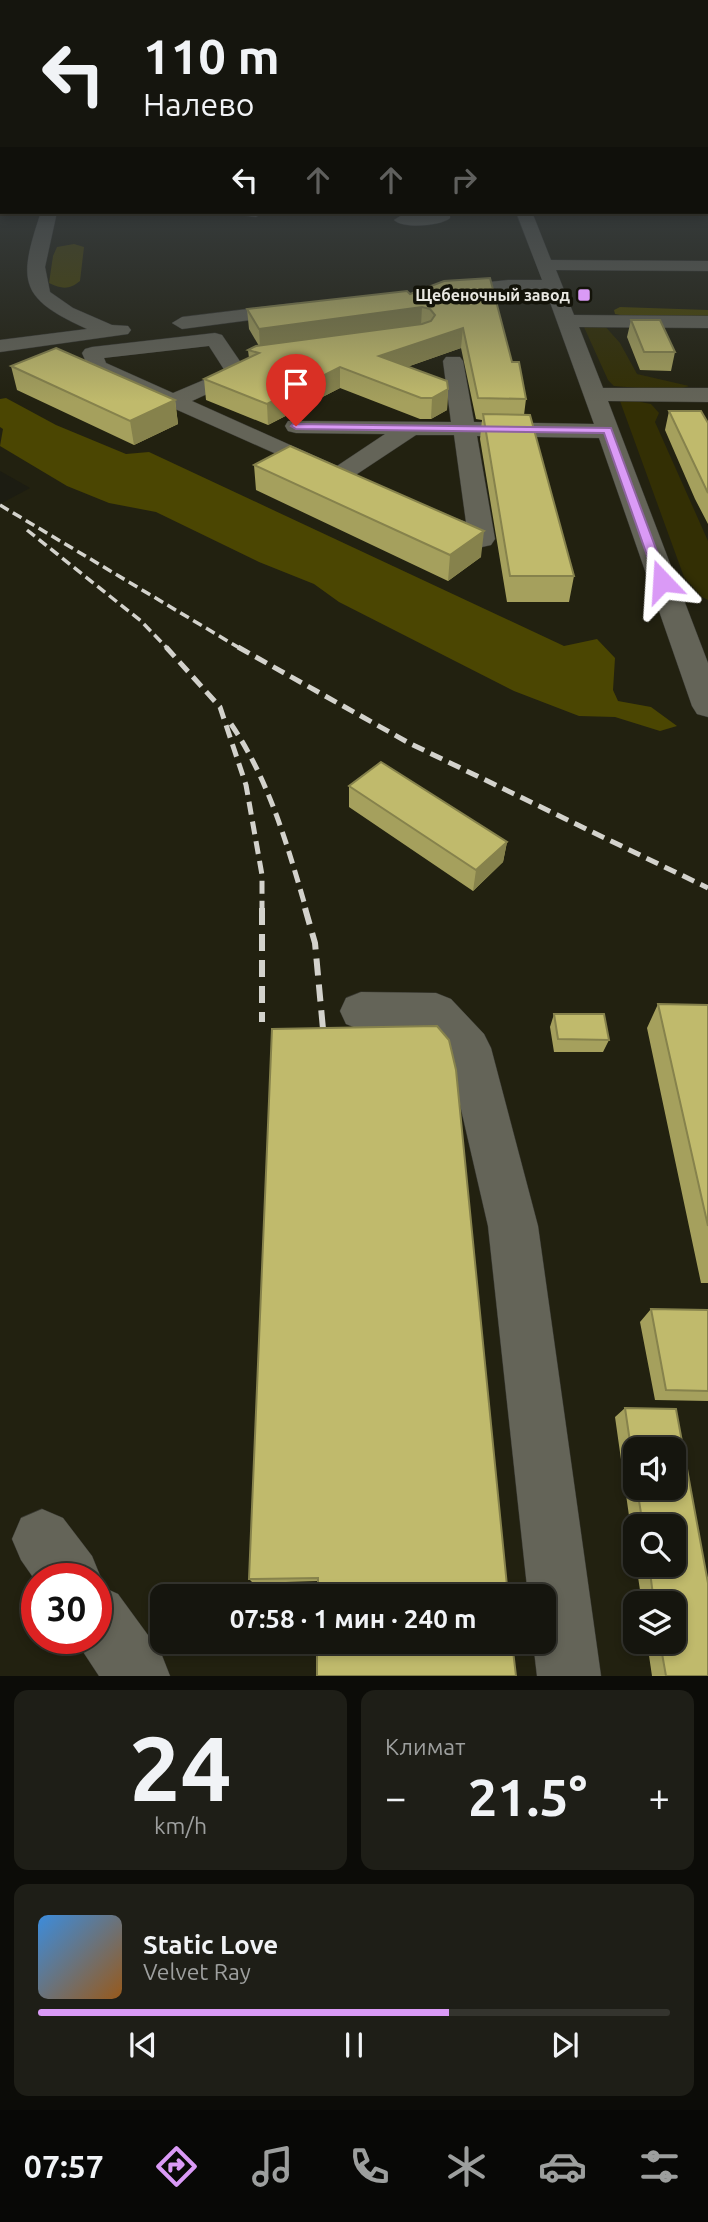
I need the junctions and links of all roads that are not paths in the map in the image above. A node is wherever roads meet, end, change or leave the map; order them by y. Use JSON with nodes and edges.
{"nodes":[{"id":1,"x":39,"y":246,"type":"edge"},
{"id":2,"x":537,"y":246,"type":"edge"},
{"id":3,"x":708,"y":266,"type":"edge"},
{"id":4,"x":548,"y":275,"type":"junction"},
{"id":5,"x":425,"y":295,"type":"edge"},
{"id":6,"x":315,"y":307,"type":"edge"},
{"id":7,"x":566,"y":321,"type":"junction"},
{"id":8,"x":708,"y":322,"type":"edge"},
{"id":9,"x":165,"y":325,"type":"dead end"},
{"id":10,"x":138,"y":328,"type":"dead end"},
{"id":11,"x":111,"y":332,"type":"junction"},
{"id":12,"x":0,"y":346,"type":"edge"},
{"id":13,"x":257,"y":358,"type":"edge"},
{"id":14,"x":453,"y":361,"type":"dead end"},
{"id":15,"x":230,"y":362,"type":"junction"},
{"id":16,"x":595,"y":394,"type":"junction"},
{"id":17,"x":654,"y":395,"type":"junction"},
{"id":18,"x":708,"y":396,"type":"edge"},
{"id":19,"x":174,"y":401,"type":"junction"},
{"id":20,"x":337,"y":404,"type":"dead end"},
{"id":21,"x":708,"y":405,"type":"edge"},
{"id":22,"x":296,"y":426,"type":"junction"},
{"id":23,"x":411,"y":428,"type":"junction"},
{"id":24,"x":464,"y":429,"type":"junction"},
{"id":25,"x":608,"y":430,"type":"junction"},
{"id":26,"x":266,"y":443,"type":"junction"},
{"id":27,"x":339,"y":475,"type":"junction"},
{"id":28,"x":363,"y":486,"type":"edge"},
{"id":29,"x":422,"y":512,"type":"edge"},
{"id":30,"x":694,"y":632,"type":"edge"},
{"id":31,"x":708,"y":706,"type":"edge"},
{"id":32,"x":360,"y":1011,"type":"dead end"},
{"id":33,"x":112,"y":1639,"type":"edge"},
{"id":34,"x":138,"y":1676,"type":"edge"},
{"id":35,"x":569,"y":1676,"type":"edge"}],
"edges":[{"from":1,"to":11,"type":"street"},
{"from":2,"to":4,"type":"street"},
{"from":3,"to":4,"type":"street"},
{"from":4,"to":5,"type":"street"},
{"from":4,"to":7,"type":"street"},
{"from":6,"to":9,"type":"street"},
{"from":7,"to":8,"type":"street"},
{"from":7,"to":16,"type":"street"},
{"from":10,"to":11,"type":"street"},
{"from":11,"to":12,"type":"street"},
{"from":13,"to":15,"type":"street"},
{"from":14,"to":24,"type":"street"},
{"from":15,"to":19,"type":"street"},
{"from":15,"to":19,"type":"street"},
{"from":16,"to":17,"type":"street"},
{"from":16,"to":25,"type":"street"},
{"from":17,"to":18,"type":"street"},
{"from":17,"to":21,"type":"street"},
{"from":19,"to":26,"type":"street"},
{"from":20,"to":22,"type":"street"},
{"from":22,"to":23,"type":"street"},
{"from":22,"to":26,"type":"street"},
{"from":23,"to":24,"type":"street"},
{"from":23,"to":27,"type":"street"},
{"from":24,"to":25,"type":"street"},
{"from":24,"to":29,"type":"street"},
{"from":25,"to":30,"type":"street"},
{"from":26,"to":27,"type":"street"},
{"from":27,"to":28,"type":"street"},
{"from":30,"to":31,"type":"street"},
{"from":32,"to":35,"type":"street"},
{"from":33,"to":34,"type":"street"}]}
